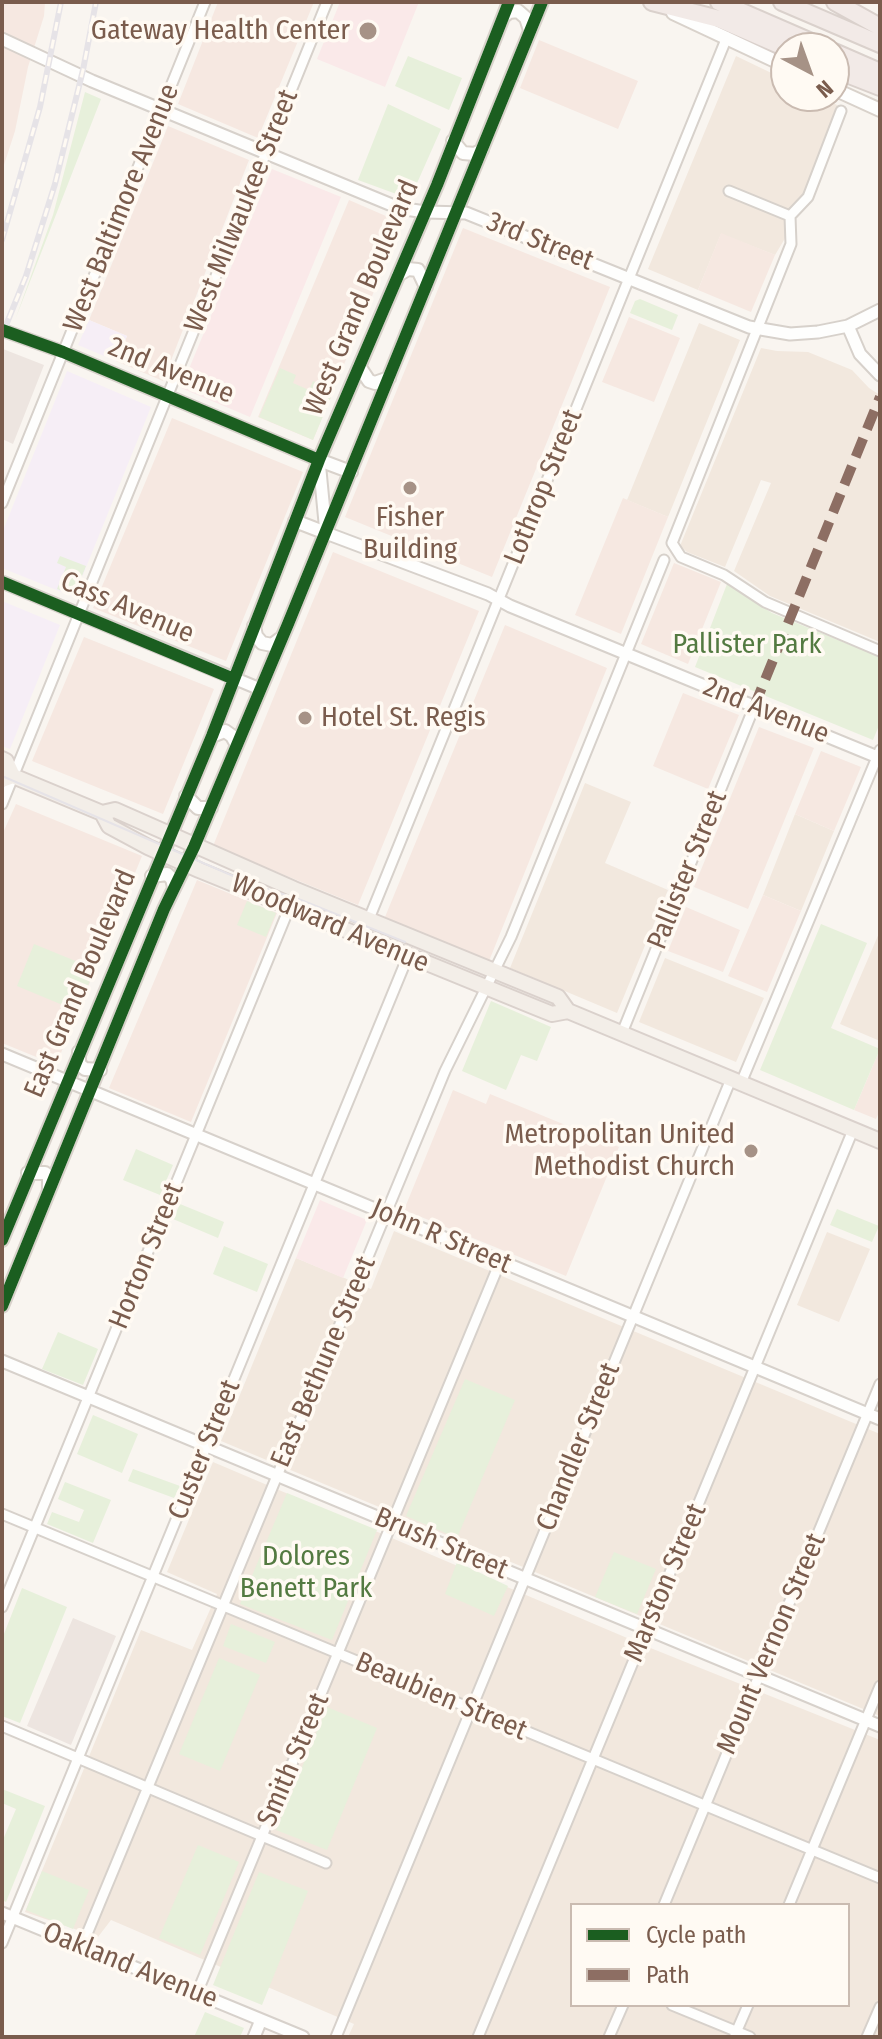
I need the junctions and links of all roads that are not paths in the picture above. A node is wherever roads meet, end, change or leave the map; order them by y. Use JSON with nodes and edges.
{"nodes":[{"id":1,"x":205,"y":2,"type":"edge"},
{"id":2,"x":327,"y":2,"type":"edge"},
{"id":3,"x":509,"y":2,"type":"edge"},
{"id":4,"x":542,"y":2,"type":"edge"},
{"id":5,"x":651,"y":2,"type":"edge"},
{"id":6,"x":719,"y":2,"type":"edge"},
{"id":7,"x":782,"y":2,"type":"edge"},
{"id":8,"x":835,"y":2,"type":"edge"},
{"id":9,"x":503,"y":17,"type":"junction"},
{"id":10,"x":880,"y":27,"type":"edge"},
{"id":11,"x":530,"y":30,"type":"junction"},
{"id":12,"x":788,"y":32,"type":"edge"},
{"id":13,"x":727,"y":37,"type":"junction"},
{"id":14,"x":2,"y":39,"type":"edge"},
{"id":15,"x":770,"y":41,"type":"edge"},
{"id":16,"x":880,"y":44,"type":"edge"},
{"id":17,"x":770,"y":58,"type":"edge"},
{"id":18,"x":850,"y":59,"type":"edge"},
{"id":19,"x":880,"y":72,"type":"edge"},
{"id":20,"x":850,"y":75,"type":"edge"},
{"id":21,"x":880,"y":87,"type":"edge"},
{"id":22,"x":850,"y":96,"type":"edge"},
{"id":23,"x":161,"y":109,"type":"junction"},
{"id":24,"x":880,"y":110,"type":"edge"},
{"id":25,"x":841,"y":112,"type":"edge"},
{"id":26,"x":453,"y":141,"type":"junction"},
{"id":27,"x":482,"y":150,"type":"junction"},
{"id":28,"x":266,"y":152,"type":"junction"},
{"id":29,"x":729,"y":191,"type":"dead end"},
{"id":30,"x":425,"y":212,"type":"junction"},
{"id":31,"x":457,"y":212,"type":"junction"},
{"id":32,"x":790,"y":216,"type":"junction"},
{"id":33,"x":398,"y":275,"type":"junction"},
{"id":34,"x":629,"y":278,"type":"junction"},
{"id":35,"x":426,"y":287,"type":"junction"},
{"id":36,"x":880,"y":310,"type":"edge"},
{"id":37,"x":848,"y":326,"type":"junction"},
{"id":38,"x":756,"y":329,"type":"junction"},
{"id":39,"x":2,"y":330,"type":"edge"},
{"id":40,"x":63,"y":352,"type":"junction"},
{"id":41,"x":359,"y":366,"type":"junction"},
{"id":42,"x":880,"y":375,"type":"edge"},
{"id":43,"x":389,"y":378,"type":"junction"},
{"id":44,"x":167,"y":396,"type":"junction"},
{"id":45,"x":319,"y":460,"type":"junction"},
{"id":46,"x":351,"y":472,"type":"junction"},
{"id":47,"x":2,"y":503,"type":"edge"},
{"id":48,"x":295,"y":521,"type":"junction"},
{"id":49,"x":326,"y":533,"type":"junction"},
{"id":50,"x":664,"y":560,"type":"dead end"},
{"id":51,"x":2,"y":582,"type":"edge"},
{"id":52,"x":499,"y":600,"type":"junction"},
{"id":53,"x":79,"y":614,"type":"junction"},
{"id":54,"x":254,"y":626,"type":"junction"},
{"id":55,"x":282,"y":636,"type":"junction"},
{"id":56,"x":880,"y":651,"type":"edge"},
{"id":57,"x":626,"y":652,"type":"junction"},
{"id":58,"x":234,"y":679,"type":"junction"},
{"id":59,"x":260,"y":689,"type":"junction"},
{"id":60,"x":754,"y":707,"type":"junction"},
{"id":61,"x":212,"y":736,"type":"junction"},
{"id":62,"x":237,"y":745,"type":"junction"},
{"id":63,"x":879,"y":755,"type":"edge"},
{"id":64,"x":2,"y":759,"type":"edge"},
{"id":65,"x":8,"y":778,"type":"edge"},
{"id":66,"x":186,"y":796,"type":"junction"},
{"id":67,"x":2,"y":804,"type":"edge"},
{"id":68,"x":211,"y":808,"type":"junction"},
{"id":69,"x":102,"y":813,"type":"junction"},
{"id":70,"x":169,"y":835,"type":"junction"},
{"id":71,"x":194,"y":847,"type":"junction"},
{"id":72,"x":162,"y":853,"type":"junction"},
{"id":73,"x":186,"y":864,"type":"junction"},
{"id":74,"x":152,"y":876,"type":"junction"},
{"id":75,"x":174,"y":887,"type":"junction"},
{"id":76,"x":290,"y":906,"type":"junction"},
{"id":77,"x":368,"y":920,"type":"junction"},
{"id":78,"x":362,"y":936,"type":"junction"},
{"id":79,"x":408,"y":956,"type":"junction"},
{"id":80,"x":495,"y":972,"type":"junction"},
{"id":81,"x":487,"y":988,"type":"junction"},
{"id":82,"x":568,"y":1011,"type":"junction"},
{"id":83,"x":622,"y":1033,"type":"junction"},
{"id":84,"x":79,"y":1052,"type":"junction"},
{"id":85,"x":2,"y":1054,"type":"edge"},
{"id":86,"x":100,"y":1070,"type":"junction"},
{"id":87,"x":66,"y":1081,"type":"junction"},
{"id":88,"x":736,"y":1081,"type":"junction"},
{"id":89,"x":91,"y":1091,"type":"junction"},
{"id":90,"x":853,"y":1130,"type":"junction"},
{"id":91,"x":197,"y":1135,"type":"junction"},
{"id":92,"x":880,"y":1141,"type":"edge"},
{"id":93,"x":28,"y":1173,"type":"junction"},
{"id":94,"x":315,"y":1184,"type":"junction"},
{"id":95,"x":49,"y":1192,"type":"junction"},
{"id":96,"x":386,"y":1214,"type":"junction"},
{"id":97,"x":2,"y":1240,"type":"edge"},
{"id":98,"x":500,"y":1262,"type":"junction"},
{"id":99,"x":5,"y":1266,"type":"dead end"},
{"id":100,"x":19,"y":1266,"type":"junction"},
{"id":101,"x":2,"y":1306,"type":"edge"},
{"id":102,"x":633,"y":1317,"type":"junction"},
{"id":103,"x":2,"y":1361,"type":"edge"},
{"id":104,"x":755,"y":1367,"type":"junction"},
{"id":105,"x":880,"y":1384,"type":"edge"},
{"id":106,"x":88,"y":1398,"type":"junction"},
{"id":107,"x":868,"y":1414,"type":"junction"},
{"id":108,"x":880,"y":1419,"type":"edge"},
{"id":109,"x":207,"y":1447,"type":"junction"},
{"id":110,"x":277,"y":1476,"type":"junction"},
{"id":111,"x":2,"y":1514,"type":"edge"},
{"id":112,"x":392,"y":1524,"type":"junction"},
{"id":113,"x":35,"y":1528,"type":"junction"},
{"id":114,"x":153,"y":1577,"type":"junction"},
{"id":115,"x":524,"y":1579,"type":"junction"},
{"id":116,"x":223,"y":1606,"type":"junction"},
{"id":117,"x":2,"y":1607,"type":"edge"},
{"id":118,"x":646,"y":1630,"type":"junction"},
{"id":119,"x":338,"y":1654,"type":"junction"},
{"id":120,"x":759,"y":1676,"type":"junction"},
{"id":121,"x":880,"y":1686,"type":"edge"},
{"id":122,"x":471,"y":1710,"type":"junction"},
{"id":123,"x":866,"y":1720,"type":"junction"},
{"id":124,"x":2,"y":1726,"type":"edge"},
{"id":125,"x":880,"y":1726,"type":"edge"},
{"id":126,"x":78,"y":1758,"type":"junction"},
{"id":127,"x":593,"y":1760,"type":"junction"},
{"id":128,"x":148,"y":1787,"type":"junction"},
{"id":129,"x":705,"y":1806,"type":"junction"},
{"id":130,"x":263,"y":1835,"type":"junction"},
{"id":131,"x":812,"y":1850,"type":"junction"},
{"id":132,"x":326,"y":1863,"type":"dead end"},
{"id":133,"x":880,"y":1878,"type":"edge"},
{"id":134,"x":665,"y":1903,"type":"edge"},
{"id":135,"x":790,"y":1903,"type":"edge"},
{"id":136,"x":7,"y":1916,"type":"edge"},
{"id":137,"x":2,"y":1943,"type":"edge"},
{"id":138,"x":82,"y":1946,"type":"junction"},
{"id":139,"x":197,"y":1993,"type":"junction"},
{"id":140,"x":622,"y":2007,"type":"edge"},
{"id":141,"x":676,"y":2007,"type":"edge"},
{"id":142,"x":747,"y":2007,"type":"edge"},
{"id":143,"x":880,"y":2007,"type":"edge"},
{"id":144,"x":261,"y":2020,"type":"junction"},
{"id":145,"x":736,"y":2034,"type":"edge"},
{"id":146,"x":254,"y":2037,"type":"edge"},
{"id":147,"x":303,"y":2037,"type":"edge"},
{"id":148,"x":336,"y":2037,"type":"edge"},
{"id":149,"x":478,"y":2037,"type":"edge"},
{"id":150,"x":609,"y":2037,"type":"edge"},
{"id":151,"x":750,"y":2037,"type":"edge"},
{"id":152,"x":867,"y":2037,"type":"edge"}],
"edges":[{"from":1,"to":23,"type":"street","name":"West Baltimore Avenue"},
{"from":2,"to":28,"type":"street","name":"West Milwaukee Street"},
{"from":3,"to":9,"type":"main road","name":"West Grand Boulevard"},
{"from":4,"to":11,"type":"main road","name":"West Grand Boulevard"},
{"from":5,"to":13,"type":"main road"},
{"from":5,"to":15,"type":"highway"},
{"from":6,"to":12,"type":"highway"},
{"from":7,"to":16,"type":"highway"},
{"from":8,"to":10,"type":"highway"},
{"from":9,"to":11,"type":"main road"},
{"from":9,"to":26,"type":"main road","name":"West Grand Boulevard"},
{"from":11,"to":27,"type":"main road","name":"West Grand Boulevard"},
{"from":13,"to":17,"type":"main road"},
{"from":13,"to":34,"type":"street","name":"Lothrop Street"},
{"from":14,"to":23,"type":"street","name":"3rd Street"},
{"from":18,"to":19,"type":"highway"},
{"from":20,"to":21,"type":"highway"},
{"from":22,"to":24,"type":"main road"},
{"from":23,"to":28,"type":"street","name":"3rd Street"},
{"from":23,"to":40,"type":"street","name":"West Baltimore Avenue"},
{"from":25,"to":32,"type":"street"},
{"from":26,"to":27,"type":"main road"},
{"from":26,"to":30,"type":"main road","name":"West Grand Boulevard"},
{"from":27,"to":31,"type":"main road","name":"West Grand Boulevard"},
{"from":28,"to":30,"type":"street","name":"3rd Street"},
{"from":28,"to":44,"type":"street","name":"West Milwaukee Street"},
{"from":29,"to":32,"type":"street"},
{"from":30,"to":31,"type":"street","name":"3rd Street"},
{"from":30,"to":33,"type":"main road","name":"West Grand Boulevard"},
{"from":31,"to":34,"type":"street","name":"3rd Street"},
{"from":31,"to":35,"type":"main road","name":"West Grand Boulevard"},
{"from":32,"to":38,"type":"street"},
{"from":33,"to":35,"type":"main road"},
{"from":33,"to":41,"type":"main road","name":"West Grand Boulevard"},
{"from":34,"to":38,"type":"street","name":"3rd Street"},
{"from":34,"to":52,"type":"street","name":"Lothrop Street"},
{"from":35,"to":43,"type":"main road","name":"West Grand Boulevard"},
{"from":36,"to":37,"type":"street"},
{"from":37,"to":38,"type":"street","name":"3rd Street"},
{"from":37,"to":42,"type":"street"},
{"from":38,"to":56,"type":"street"},
{"from":39,"to":40,"type":"street","name":"2nd Avenue"},
{"from":40,"to":44,"type":"street","name":"2nd Avenue"},
{"from":40,"to":47,"type":"street","name":"West Baltimore Avenue"},
{"from":41,"to":43,"type":"main road"},
{"from":41,"to":45,"type":"main road","name":"West Grand Boulevard"},
{"from":43,"to":46,"type":"main road","name":"West Grand Boulevard"},
{"from":44,"to":45,"type":"street","name":"2nd Avenue"},
{"from":44,"to":53,"type":"street","name":"West Milwaukee Street"},
{"from":45,"to":46,"type":"main road"},
{"from":45,"to":48,"type":"main road","name":"West Grand Boulevard"},
{"from":45,"to":49,"type":"street"},
{"from":46,"to":49,"type":"main road","name":"West Grand Boulevard"},
{"from":48,"to":49,"type":"main road"},
{"from":48,"to":54,"type":"main road","name":"West Grand Boulevard"},
{"from":49,"to":52,"type":"street","name":"2nd Avenue"},
{"from":49,"to":55,"type":"main road","name":"West Grand Boulevard"},
{"from":50,"to":57,"type":"street","name":"East Bethune Street"},
{"from":51,"to":53,"type":"street","name":"Cass Avenue"},
{"from":52,"to":57,"type":"street","name":"2nd Avenue"},
{"from":52,"to":77,"type":"street","name":"Lothrop Street"},
{"from":53,"to":58,"type":"street","name":"Cass Avenue"},
{"from":53,"to":65,"type":"street","name":"West Milwaukee Street"},
{"from":54,"to":55,"type":"main road"},
{"from":54,"to":58,"type":"main road","name":"West Grand Boulevard"},
{"from":55,"to":59,"type":"main road","name":"West Grand Boulevard"},
{"from":57,"to":60,"type":"street","name":"2nd Avenue"},
{"from":57,"to":80,"type":"street","name":"East Bethune Street"},
{"from":58,"to":59,"type":"street","name":"Cass Avenue"},
{"from":58,"to":61,"type":"main road","name":"West Grand Boulevard"},
{"from":59,"to":62,"type":"main road","name":"West Grand Boulevard"},
{"from":60,"to":63,"type":"street","name":"2nd Avenue"},
{"from":60,"to":83,"type":"street","name":"Pallister Street"},
{"from":61,"to":62,"type":"main road"},
{"from":61,"to":66,"type":"main road","name":"West Grand Boulevard"},
{"from":62,"to":68,"type":"main road","name":"West Grand Boulevard"},
{"from":63,"to":88,"type":"street","name":"Chandler Street"},
{"from":64,"to":65,"type":"main road"},
{"from":65,"to":67,"type":"street","name":"West Milwaukee Street"},
{"from":65,"to":69,"type":"main road","name":"Woodward Avenue"},
{"from":66,"to":68,"type":"main road"},
{"from":66,"to":70,"type":"main road","name":"West Grand Boulevard"},
{"from":68,"to":71,"type":"main road","name":"West Grand Boulevard"},
{"from":69,"to":70,"type":"main road","name":"Woodward Avenue"},
{"from":69,"to":72,"type":"main road","name":"Woodward Avenue"},
{"from":70,"to":71,"type":"main road","name":"Woodward Avenue"},
{"from":70,"to":72,"type":"main road","name":"East Grand Boulevard"},
{"from":71,"to":73,"type":"main road","name":"West Grand Boulevard"},
{"from":71,"to":77,"type":"main road","name":"Woodward Avenue"},
{"from":72,"to":73,"type":"main road","name":"Woodward Avenue"},
{"from":72,"to":74,"type":"main road","name":"East Grand Boulevard"},
{"from":73,"to":75,"type":"main road","name":"East Grand Boulevard"},
{"from":73,"to":76,"type":"main road","name":"Woodward Avenue"},
{"from":74,"to":75,"type":"main road"},
{"from":74,"to":84,"type":"main road","name":"East Grand Boulevard"},
{"from":75,"to":86,"type":"main road","name":"East Grand Boulevard"},
{"from":76,"to":78,"type":"main road","name":"Woodward Avenue"},
{"from":76,"to":91,"type":"street","name":"Horton Street"},
{"from":77,"to":78,"type":"street","name":"Lothrop Street"},
{"from":77,"to":80,"type":"main road","name":"Woodward Avenue"},
{"from":78,"to":79,"type":"main road","name":"Woodward Avenue"},
{"from":79,"to":81,"type":"main road","name":"Woodward Avenue"},
{"from":79,"to":94,"type":"street","name":"Custer Street"},
{"from":80,"to":81,"type":"street","name":"East Bethune Street"},
{"from":80,"to":82,"type":"main road","name":"Woodward Avenue"},
{"from":81,"to":82,"type":"main road","name":"Woodward Avenue"},
{"from":81,"to":96,"type":"street","name":"East Bethune Street"},
{"from":82,"to":83,"type":"main road","name":"Woodward Avenue"},
{"from":83,"to":88,"type":"main road","name":"Woodward Avenue"},
{"from":84,"to":86,"type":"main road"},
{"from":84,"to":87,"type":"main road","name":"East Grand Boulevard"},
{"from":85,"to":87,"type":"street","name":"John R Street"},
{"from":86,"to":89,"type":"main road","name":"East Grand Boulevard"},
{"from":87,"to":89,"type":"street","name":"John R Street"},
{"from":87,"to":93,"type":"main road","name":"East Grand Boulevard"},
{"from":88,"to":90,"type":"main road","name":"Woodward Avenue"},
{"from":88,"to":102,"type":"street","name":"Chandler Street"},
{"from":89,"to":91,"type":"street","name":"John R Street"},
{"from":89,"to":95,"type":"main road","name":"East Grand Boulevard"},
{"from":90,"to":92,"type":"main road","name":"Woodward Avenue"},
{"from":90,"to":104,"type":"street","name":"Marston Street"},
{"from":91,"to":94,"type":"street","name":"John R Street"},
{"from":91,"to":106,"type":"street","name":"Horton Street"},
{"from":93,"to":95,"type":"main road"},
{"from":93,"to":97,"type":"main road","name":"East Grand Boulevard"},
{"from":94,"to":96,"type":"street","name":"John R Street"},
{"from":94,"to":109,"type":"street","name":"Custer Street"},
{"from":95,"to":100,"type":"main road","name":"East Grand Boulevard"},
{"from":96,"to":98,"type":"street","name":"John R Street"},
{"from":96,"to":110,"type":"street","name":"East Bethune Street"},
{"from":98,"to":102,"type":"street","name":"John R Street"},
{"from":98,"to":112,"type":"street","name":"Smith Street"},
{"from":99,"to":100,"type":"main road"},
{"from":100,"to":101,"type":"main road","name":"East Grand Boulevard"},
{"from":102,"to":104,"type":"street","name":"John R Street"},
{"from":102,"to":115,"type":"street","name":"Chandler Street"},
{"from":103,"to":106,"type":"street","name":"Brush Street"},
{"from":104,"to":107,"type":"street","name":"John R Street"},
{"from":104,"to":118,"type":"street","name":"Marston Street"},
{"from":105,"to":107,"type":"street","name":"Mount Vernon Street"},
{"from":106,"to":109,"type":"street","name":"Brush Street"},
{"from":106,"to":113,"type":"street","name":"Horton Street"},
{"from":107,"to":108,"type":"street","name":"John R Street"},
{"from":107,"to":120,"type":"street","name":"Mount Vernon Street"},
{"from":109,"to":110,"type":"street","name":"Brush Street"},
{"from":109,"to":114,"type":"street","name":"Custer Street"},
{"from":110,"to":112,"type":"street","name":"Brush Street"},
{"from":110,"to":116,"type":"street","name":"East Bethune Street"},
{"from":111,"to":113,"type":"street","name":"Beaubien Street"},
{"from":112,"to":115,"type":"street","name":"Brush Street"},
{"from":112,"to":119,"type":"street","name":"Smith Street"},
{"from":113,"to":114,"type":"street","name":"Beaubien Street"},
{"from":113,"to":117,"type":"street","name":"Horton Street"},
{"from":114,"to":116,"type":"street","name":"Beaubien Street"},
{"from":114,"to":126,"type":"street","name":"Custer Street"},
{"from":115,"to":118,"type":"street","name":"Brush Street"},
{"from":115,"to":122,"type":"street","name":"Chandler Street"},
{"from":116,"to":119,"type":"street","name":"Beaubien Street"},
{"from":116,"to":128,"type":"street","name":"East Bethune Street"},
{"from":118,"to":120,"type":"street","name":"Brush Street"},
{"from":118,"to":127,"type":"street","name":"Marston Street"},
{"from":119,"to":122,"type":"street","name":"Beaubien Street"},
{"from":119,"to":130,"type":"street","name":"Smith Street"},
{"from":120,"to":123,"type":"street","name":"Brush Street"},
{"from":120,"to":129,"type":"street","name":"Mount Vernon Street"},
{"from":121,"to":123,"type":"street"},
{"from":122,"to":127,"type":"street","name":"Beaubien Street"},
{"from":122,"to":148,"type":"street","name":"Chandler Street"},
{"from":123,"to":125,"type":"street","name":"Brush Street"},
{"from":123,"to":131,"type":"street"},
{"from":124,"to":126,"type":"street"},
{"from":126,"to":128,"type":"street"},
{"from":126,"to":136,"type":"street","name":"Custer Street"},
{"from":127,"to":129,"type":"street","name":"Beaubien Street"},
{"from":127,"to":149,"type":"street","name":"Marston Street"},
{"from":128,"to":130,"type":"street"},
{"from":128,"to":138,"type":"street","name":"East Bethune Street"},
{"from":129,"to":131,"type":"street","name":"Beaubien Street"},
{"from":129,"to":134,"type":"street","name":"Mount Vernon Street"},
{"from":130,"to":132,"type":"street"},
{"from":130,"to":139,"type":"street","name":"Smith Street"},
{"from":131,"to":133,"type":"street","name":"Beaubien Street"},
{"from":131,"to":135,"type":"street"},
{"from":136,"to":137,"type":"street","name":"Custer Street"},
{"from":136,"to":138,"type":"street","name":"Oakland Avenue"},
{"from":138,"to":139,"type":"street","name":"Oakland Avenue"},
{"from":139,"to":144,"type":"street","name":"Oakland Avenue"},
{"from":140,"to":150,"type":"street"},
{"from":141,"to":145,"type":"street"},
{"from":142,"to":145,"type":"street"},
{"from":143,"to":152,"type":"street"},
{"from":144,"to":146,"type":"street"},
{"from":144,"to":147,"type":"street","name":"Oakland Avenue"},
{"from":145,"to":151,"type":"street"}]}
